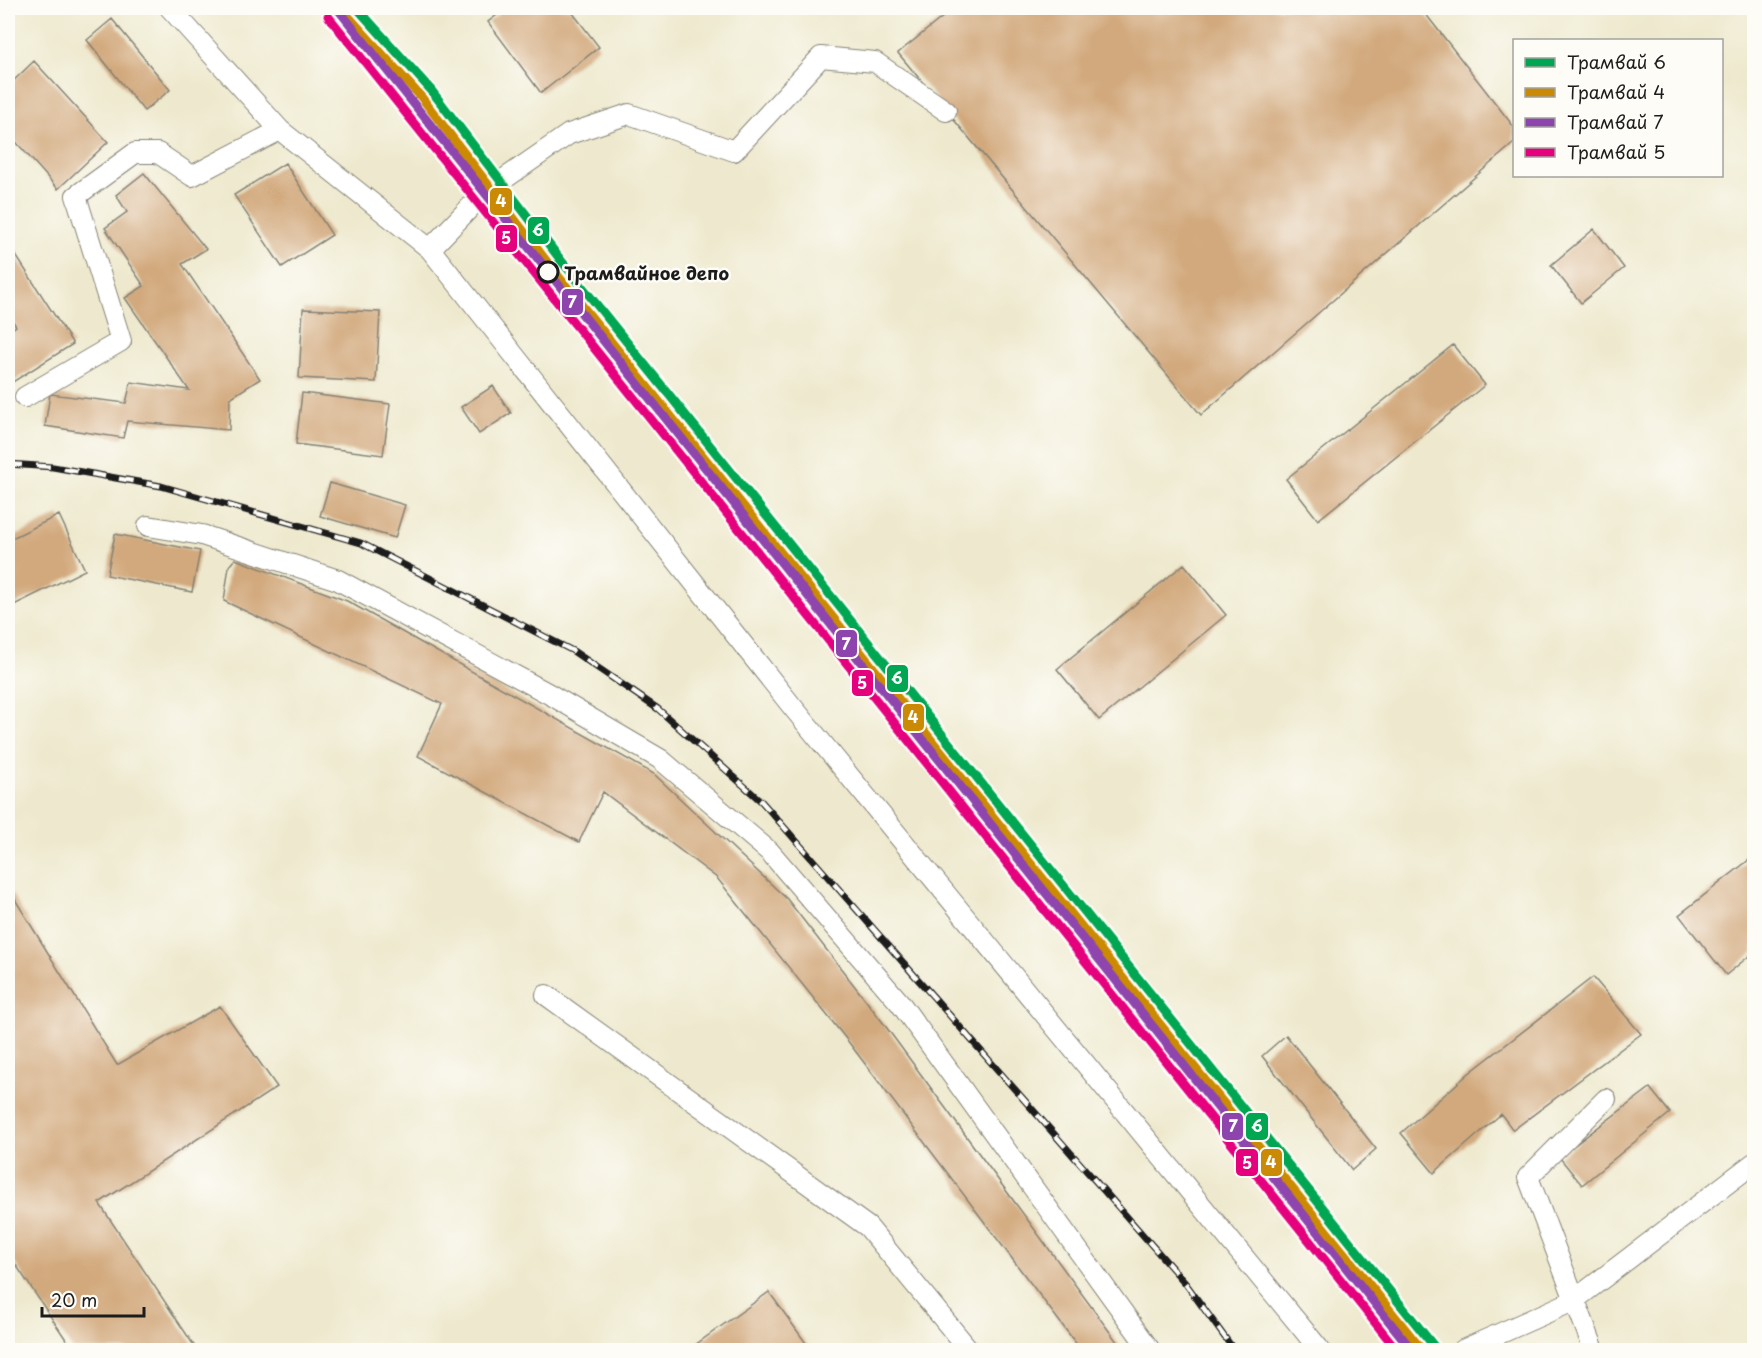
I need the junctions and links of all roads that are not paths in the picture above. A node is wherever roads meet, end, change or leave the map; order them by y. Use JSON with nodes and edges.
{"nodes":[{"id":1,"x":170,"y":8,"type":"edge"},
{"id":2,"x":946,"y":111,"type":"dead end"},
{"id":3,"x":280,"y":130,"type":"junction"},
{"id":4,"x":430,"y":249,"type":"junction"},
{"id":5,"x":25,"y":397,"type":"dead end"},
{"id":6,"x":148,"y":526,"type":"dead end"},
{"id":7,"x":546,"y":995,"type":"dead end"},
{"id":8,"x":1606,"y":1099,"type":"dead end"},
{"id":9,"x":1755,"y":1163,"type":"edge"},
{"id":10,"x":1573,"y":1301,"type":"junction"},
{"id":11,"x":969,"y":1350,"type":"edge"},
{"id":12,"x":1150,"y":1350,"type":"edge"},
{"id":13,"x":1320,"y":1350,"type":"edge"},
{"id":14,"x":1463,"y":1350,"type":"edge"},
{"id":15,"x":1594,"y":1350,"type":"edge"}],
"edges":[{"from":1,"to":3,"type":"lane"},
{"from":2,"to":4,"type":"lane"},
{"from":3,"to":4,"type":"lane"},
{"from":3,"to":5,"type":"lane"},
{"from":4,"to":13,"type":"lane"},
{"from":6,"to":12,"type":"lane"},
{"from":7,"to":11,"type":"lane"},
{"from":8,"to":10,"type":"lane"},
{"from":9,"to":10,"type":"lane"},
{"from":10,"to":14,"type":"lane"},
{"from":10,"to":15,"type":"lane"}]}
